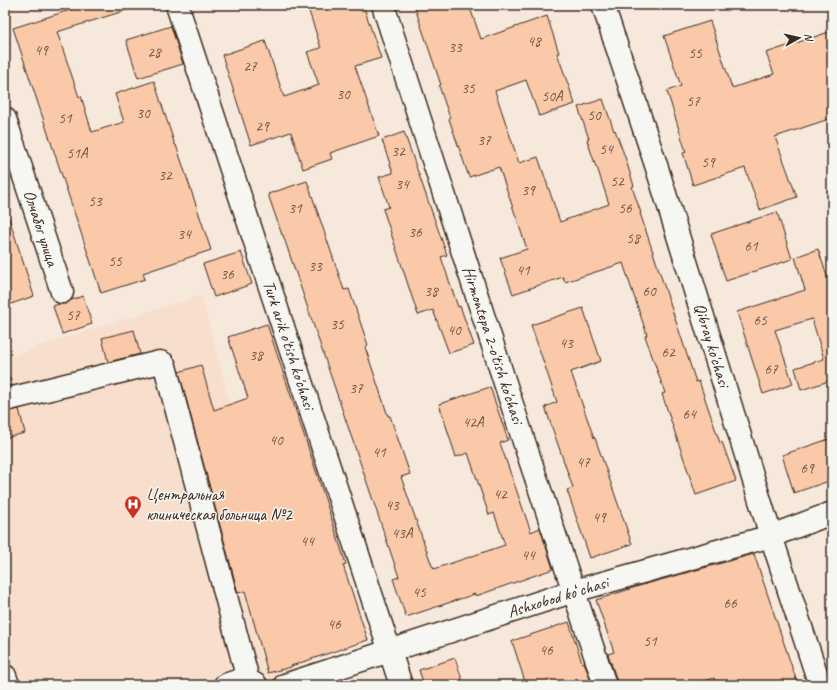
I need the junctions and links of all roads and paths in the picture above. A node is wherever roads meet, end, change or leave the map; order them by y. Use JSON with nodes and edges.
{"nodes":[{"id":1,"x":177,"y":5,"type":"edge"},
{"id":2,"x":383,"y":5,"type":"edge"},
{"id":3,"x":602,"y":5,"type":"edge"},
{"id":4,"x":5,"y":118,"type":"edge"},
{"id":5,"x":62,"y":292,"type":"dead end"},
{"id":6,"x":5,"y":400,"type":"edge"},
{"id":7,"x":832,"y":513,"type":"edge"},
{"id":8,"x":770,"y":536,"type":"junction"},
{"id":9,"x":574,"y":591,"type":"junction"},
{"id":10,"x":390,"y":651,"type":"junction"},
{"id":11,"x":5,"y":676,"type":"edge"},
{"id":12,"x":251,"y":681,"type":"edge"},
{"id":13,"x":8,"y":685,"type":"edge"},
{"id":14,"x":225,"y":685,"type":"edge"},
{"id":15,"x":285,"y":685,"type":"edge"},
{"id":16,"x":401,"y":685,"type":"edge"},
{"id":17,"x":605,"y":685,"type":"edge"},
{"id":18,"x":820,"y":685,"type":"edge"}],
"edges":[{"from":1,"to":10,"type":"street","name":"Turk arik o'tish ko'chasi"},
{"from":2,"to":9,"type":"street","name":"Hirmontepa 2-o'tish ko'chasi"},
{"from":3,"to":8,"type":"street","name":"Qibray ko'chasi"},
{"from":4,"to":5,"type":"street","name":"Олчабог улица"},
{"from":6,"to":12,"type":"street"},
{"from":7,"to":8,"type":"street","name":"Ashxobod koʻchasi"},
{"from":8,"to":9,"type":"street","name":"Ashxobod koʻchasi"},
{"from":8,"to":18,"type":"street","name":"Qibray ko'chasi"},
{"from":9,"to":10,"type":"street","name":"Ashxobod koʻchasi"},
{"from":9,"to":17,"type":"street","name":"Hirmontepa 2-o'tish ko'chasi"},
{"from":10,"to":15,"type":"street","name":"Ashxobod koʻchasi"},
{"from":10,"to":16,"type":"street","name":"Turk arik o'tish ko'chasi"},
{"from":11,"to":13,"type":"street"},
{"from":12,"to":14,"type":"street"}]}
